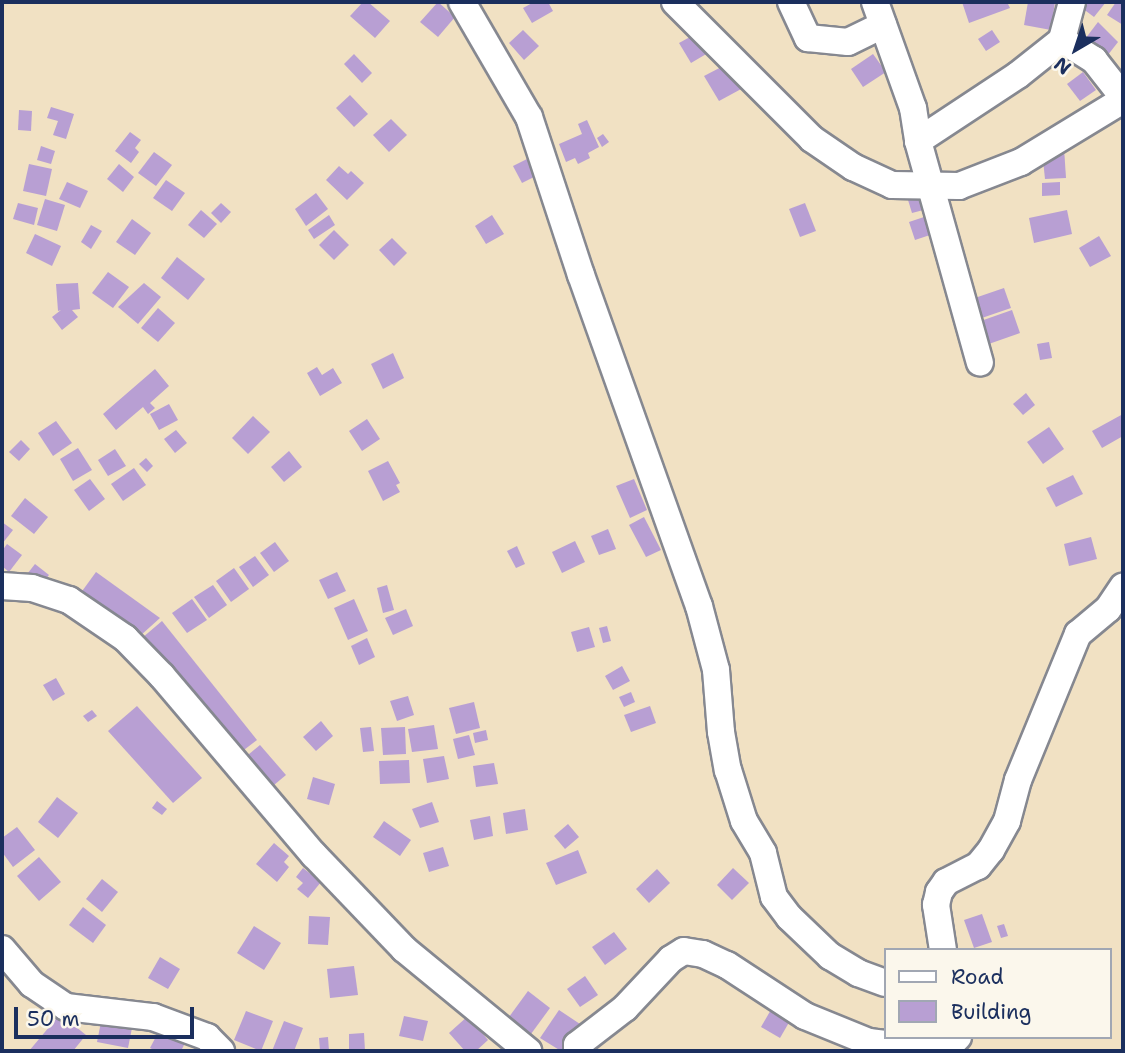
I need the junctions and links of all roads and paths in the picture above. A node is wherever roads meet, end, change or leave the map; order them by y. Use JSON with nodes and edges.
{"nodes":[{"id":1,"x":462,"y":2,"type":"edge"},
{"id":2,"x":675,"y":2,"type":"edge"},
{"id":3,"x":792,"y":2,"type":"edge"},
{"id":4,"x":1072,"y":2,"type":"edge"},
{"id":5,"x":879,"y":13,"type":"edge"},
{"id":6,"x":1062,"y":40,"type":"junction"},
{"id":7,"x":1123,"y":98,"type":"edge"},
{"id":8,"x":918,"y":141,"type":"junction"},
{"id":9,"x":933,"y":188,"type":"junction"},
{"id":10,"x":980,"y":363,"type":"dead end"},
{"id":11,"x":2,"y":586,"type":"edge"},
{"id":12,"x":1123,"y":587,"type":"edge"},
{"id":13,"x":2,"y":948,"type":"edge"},
{"id":14,"x":943,"y":948,"type":"edge"},
{"id":15,"x":884,"y":983,"type":"edge"},
{"id":16,"x":956,"y":1039,"type":"edge"},
{"id":17,"x":208,"y":1046,"type":"edge"},
{"id":18,"x":513,"y":1046,"type":"edge"},
{"id":19,"x":576,"y":1051,"type":"edge"}],
"edges":[{"from":1,"to":15,"type":"street"},
{"from":2,"to":9,"type":"street"},
{"from":3,"to":5,"type":"street"},
{"from":4,"to":6,"type":"street"},
{"from":5,"to":8,"type":"street"},
{"from":6,"to":7,"type":"street"},
{"from":6,"to":8,"type":"street"},
{"from":7,"to":9,"type":"street"},
{"from":8,"to":9,"type":"street"},
{"from":9,"to":10,"type":"street"},
{"from":11,"to":18,"type":"street"},
{"from":12,"to":14,"type":"street"},
{"from":13,"to":17,"type":"street"},
{"from":16,"to":19,"type":"street"}]}
